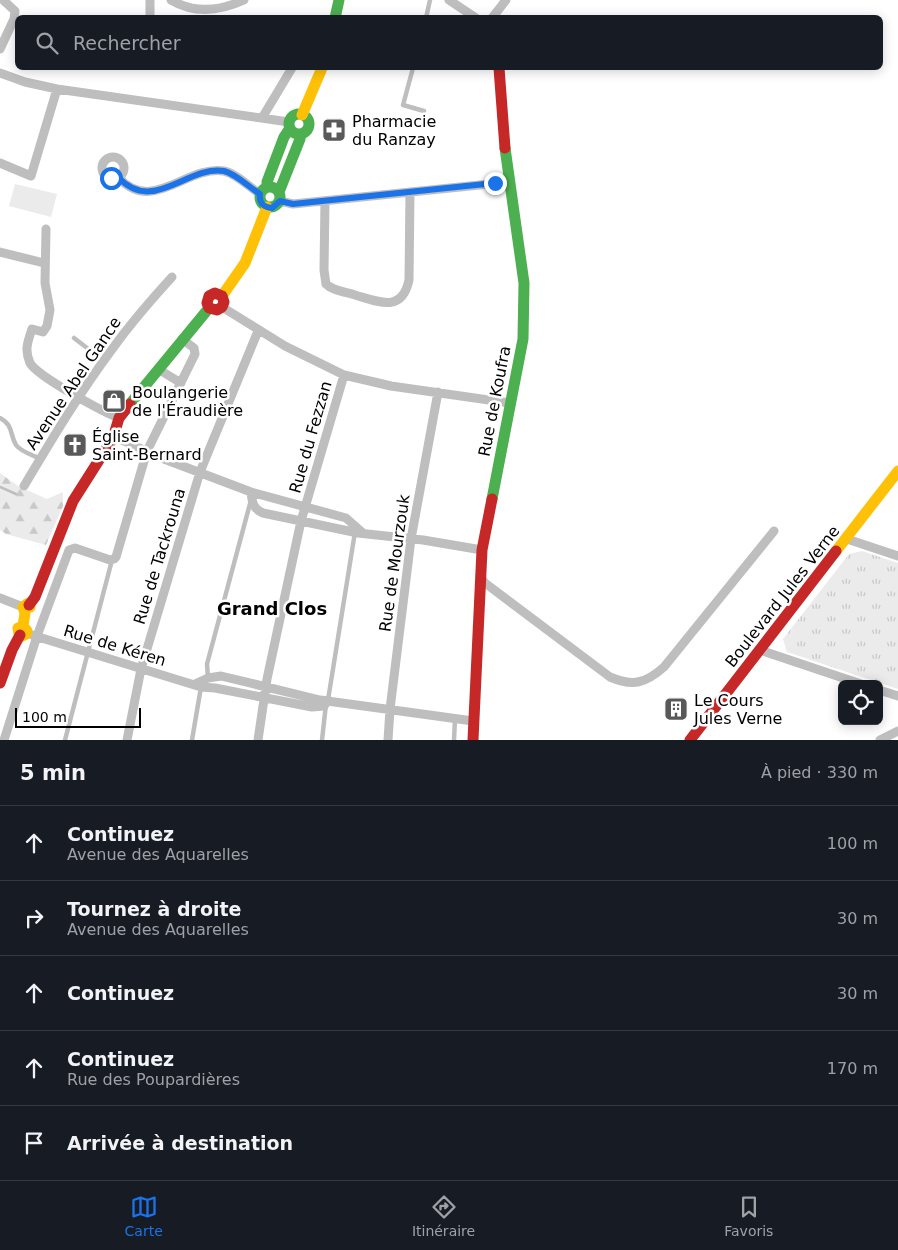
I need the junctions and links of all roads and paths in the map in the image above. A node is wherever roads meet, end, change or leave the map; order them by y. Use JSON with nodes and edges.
{"nodes":[{"id":1,"x":2,"y":0,"type":"edge"},
{"id":2,"x":150,"y":0,"type":"edge"},
{"id":3,"x":171,"y":0,"type":"edge"},
{"id":4,"x":244,"y":0,"type":"edge"},
{"id":5,"x":339,"y":0,"type":"edge"},
{"id":6,"x":430,"y":0,"type":"edge"},
{"id":7,"x":449,"y":0,"type":"edge"},
{"id":8,"x":506,"y":0,"type":"edge"},
{"id":9,"x":150,"y":15,"type":"edge"},
{"id":10,"x":337,"y":15,"type":"edge"},
{"id":11,"x":427,"y":15,"type":"edge"},
{"id":12,"x":472,"y":15,"type":"edge"},
{"id":13,"x":494,"y":15,"type":"edge"},
{"id":14,"x":0,"y":49,"type":"edge"},
{"id":15,"x":291,"y":70,"type":"edge"},
{"id":16,"x":321,"y":70,"type":"edge"},
{"id":17,"x":413,"y":70,"type":"edge"},
{"id":18,"x":500,"y":70,"type":"edge"},
{"id":19,"x":0,"y":74,"type":"edge"},
{"id":20,"x":57,"y":89,"type":"junction"},
{"id":21,"x":424,"y":111,"type":"dead end"},
{"id":22,"x":302,"y":115,"type":"junction"},
{"id":23,"x":262,"y":118,"type":"junction"},
{"id":24,"x":293,"y":128,"type":"junction"},
{"id":25,"x":0,"y":163,"type":"edge"},
{"id":26,"x":118,"y":177,"type":"dead end"},
{"id":27,"x":509,"y":182,"type":"junction"},
{"id":28,"x":263,"y":191,"type":"junction"},
{"id":29,"x":410,"y":192,"type":"junction"},
{"id":30,"x":279,"y":196,"type":"junction"},
{"id":31,"x":325,"y":201,"type":"junction"},
{"id":32,"x":267,"y":207,"type":"junction"},
{"id":33,"x":46,"y":229,"type":"dead end"},
{"id":34,"x":0,"y":252,"type":"edge"},
{"id":35,"x":44,"y":263,"type":"junction"},
{"id":36,"x":172,"y":278,"type":"dead end"},
{"id":37,"x":222,"y":302,"type":"junction"},
{"id":38,"x":258,"y":331,"type":"junction"},
{"id":39,"x":74,"y":338,"type":"dead end"},
{"id":40,"x":182,"y":339,"type":"junction"},
{"id":41,"x":103,"y":362,"type":"junction"},
{"id":42,"x":158,"y":369,"type":"junction"},
{"id":43,"x":344,"y":375,"type":"junction"},
{"id":44,"x":181,"y":382,"type":"junction"},
{"id":45,"x":438,"y":392,"type":"junction"},
{"id":46,"x":79,"y":397,"type":"junction"},
{"id":47,"x":510,"y":403,"type":"junction"},
{"id":48,"x":0,"y":418,"type":"edge"},
{"id":49,"x":119,"y":418,"type":"junction"},
{"id":50,"x":113,"y":438,"type":"junction"},
{"id":51,"x":147,"y":451,"type":"junction"},
{"id":52,"x":41,"y":459,"type":"junction"},
{"id":53,"x":898,"y":471,"type":"edge"},
{"id":54,"x":200,"y":472,"type":"junction"},
{"id":55,"x":24,"y":486,"type":"dead end"},
{"id":56,"x":251,"y":495,"type":"junction"},
{"id":57,"x":305,"y":508,"type":"junction"},
{"id":58,"x":301,"y":520,"type":"junction"},
{"id":59,"x":774,"y":532,"type":"dead end"},
{"id":60,"x":359,"y":533,"type":"junction"},
{"id":61,"x":411,"y":539,"type":"junction"},
{"id":62,"x":847,"y":539,"type":"junction"},
{"id":63,"x":482,"y":550,"type":"junction"},
{"id":64,"x":898,"y":556,"type":"edge"},
{"id":65,"x":112,"y":560,"type":"junction"},
{"id":66,"x":480,"y":576,"type":"junction"},
{"id":67,"x":0,"y":598,"type":"edge"},
{"id":68,"x":26,"y":608,"type":"junction"},
{"id":69,"x":27,"y":633,"type":"junction"},
{"id":70,"x":760,"y":650,"type":"junction"},
{"id":71,"x":87,"y":653,"type":"junction"},
{"id":72,"x":3,"y":666,"type":"edge"},
{"id":73,"x":141,"y":669,"type":"junction"},
{"id":74,"x":208,"y":678,"type":"junction"},
{"id":75,"x":849,"y":680,"type":"edge"},
{"id":76,"x":0,"y":683,"type":"edge"},
{"id":77,"x":198,"y":685,"type":"junction"},
{"id":78,"x":266,"y":687,"type":"junction"},
{"id":79,"x":883,"y":691,"type":"edge"},
{"id":80,"x":898,"y":696,"type":"edge"},
{"id":81,"x":264,"y":698,"type":"junction"},
{"id":82,"x":327,"y":702,"type":"junction"},
{"id":83,"x":390,"y":710,"type":"junction"},
{"id":84,"x":455,"y":718,"type":"junction"},
{"id":85,"x":473,"y":720,"type":"junction"},
{"id":86,"x":898,"y":731,"type":"edge"},
{"id":87,"x":4,"y":740,"type":"edge"},
{"id":88,"x":65,"y":740,"type":"edge"},
{"id":89,"x":127,"y":740,"type":"edge"},
{"id":90,"x":192,"y":740,"type":"edge"},
{"id":91,"x":258,"y":740,"type":"edge"},
{"id":92,"x":322,"y":740,"type":"edge"},
{"id":93,"x":388,"y":740,"type":"edge"},
{"id":94,"x":454,"y":740,"type":"edge"},
{"id":95,"x":472,"y":740,"type":"edge"},
{"id":96,"x":690,"y":740,"type":"edge"},
{"id":97,"x":880,"y":740,"type":"edge"}],
"edges":[{"from":1,"to":14,"type":"street"},
{"from":2,"to":9,"type":"street"},
{"from":3,"to":4,"type":"street"},
{"from":5,"to":10,"type":"street"},
{"from":6,"to":11,"type":"lane"},
{"from":7,"to":12,"type":"street"},
{"from":8,"to":13,"type":"street"},
{"from":15,"to":23,"type":"street"},
{"from":16,"to":22,"type":"street"},
{"from":17,"to":21,"type":"lane"},
{"from":18,"to":27,"type":"street","name":"Rue de Koufra"},
{"from":19,"to":20,"type":"street"},
{"from":20,"to":23,"type":"street"},
{"from":20,"to":25,"type":"street"},
{"from":22,"to":24,"type":"street"},
{"from":22,"to":24,"type":"street"},
{"from":23,"to":24,"type":"street"},
{"from":24,"to":28,"type":"street"},
{"from":24,"to":30,"type":"street"},
{"from":26,"to":28,"type":"street"},
{"from":27,"to":29,"type":"street"},
{"from":27,"to":47,"type":"street","name":"Rue de Koufra"},
{"from":28,"to":30,"type":"street"},
{"from":28,"to":32,"type":"street"},
{"from":29,"to":31,"type":"street"},
{"from":29,"to":31,"type":"street"},
{"from":30,"to":31,"type":"street"},
{"from":30,"to":32,"type":"street"},
{"from":32,"to":37,"type":"street"},
{"from":33,"to":35,"type":"street"},
{"from":34,"to":35,"type":"street"},
{"from":35,"to":46,"type":"street"},
{"from":36,"to":41,"type":"street","name":"Avenue Abel Gance"},
{"from":37,"to":38,"type":"street"},
{"from":37,"to":40,"type":"street"},
{"from":38,"to":43,"type":"street"},
{"from":38,"to":54,"type":"street","name":"Rue de Tackrouna"},
{"from":39,"to":41,"type":"lane"},
{"from":40,"to":42,"type":"street"},
{"from":40,"to":44,"type":"street"},
{"from":41,"to":46,"type":"street","name":"Avenue Abel Gance"},
{"from":42,"to":44,"type":"street"},
{"from":42,"to":49,"type":"street"},
{"from":43,"to":45,"type":"street"},
{"from":43,"to":57,"type":"street","name":"Rue du Fezzan"},
{"from":44,"to":51,"type":"street"},
{"from":45,"to":47,"type":"street"},
{"from":45,"to":61,"type":"street","name":"Rue de Mourzouk"},
{"from":46,"to":49,"type":"street"},
{"from":46,"to":52,"type":"street","name":"Avenue Abel Gance"},
{"from":47,"to":63,"type":"street","name":"Rue de Koufra"},
{"from":48,"to":52,"type":"lane"},
{"from":49,"to":50,"type":"street"},
{"from":50,"to":51,"type":"street"},
{"from":50,"to":68,"type":"street"},
{"from":51,"to":54,"type":"street"},
{"from":51,"to":65,"type":"street"},
{"from":52,"to":55,"type":"street","name":"Avenue Abel Gance"},
{"from":53,"to":62,"type":"street","name":"Boulevard Jules Verne"},
{"from":54,"to":56,"type":"street"},
{"from":54,"to":73,"type":"street","name":"Rue de Tackrouna"},
{"from":56,"to":57,"type":"street"},
{"from":56,"to":58,"type":"street"},
{"from":56,"to":74,"type":"lane"},
{"from":57,"to":58,"type":"street","name":"Rue du Fezzan"},
{"from":57,"to":60,"type":"street"},
{"from":58,"to":60,"type":"street"},
{"from":58,"to":78,"type":"street"},
{"from":59,"to":66,"type":"street"},
{"from":60,"to":61,"type":"street"},
{"from":60,"to":82,"type":"lane"},
{"from":61,"to":63,"type":"street"},
{"from":61,"to":83,"type":"street","name":"Rue de Mourzouk"},
{"from":62,"to":64,"type":"street"},
{"from":62,"to":70,"type":"street","name":"Boulevard Jules Verne"},
{"from":63,"to":66,"type":"street","name":"Rue de Koufra"},
{"from":65,"to":69,"type":"street"},
{"from":65,"to":71,"type":"lane"},
{"from":66,"to":85,"type":"street","name":"Rue de Koufra"},
{"from":67,"to":68,"type":"street"},
{"from":68,"to":69,"type":"street"},
{"from":69,"to":71,"type":"street","name":"Rue de Kéren"},
{"from":69,"to":72,"type":"street"},
{"from":69,"to":87,"type":"street"},
{"from":70,"to":75,"type":"street"},
{"from":70,"to":96,"type":"street","name":"Boulevard Jules Verne"},
{"from":71,"to":73,"type":"street","name":"Rue de Kéren"},
{"from":71,"to":88,"type":"lane"},
{"from":72,"to":76,"type":"street"},
{"from":73,"to":77,"type":"street","name":"Rue de Kéren"},
{"from":73,"to":89,"type":"street","name":"Rue de Tackrouna"},
{"from":74,"to":77,"type":"street","name":"Rue de Kéren"},
{"from":74,"to":78,"type":"street","name":"Rue de Kéren"},
{"from":77,"to":81,"type":"street","name":"Rue de Kéren"},
{"from":77,"to":90,"type":"lane"},
{"from":78,"to":81,"type":"street"},
{"from":78,"to":82,"type":"street","name":"Rue de Kéren"},
{"from":79,"to":80,"type":"street"},
{"from":81,"to":82,"type":"street","name":"Rue de Kéren"},
{"from":81,"to":91,"type":"street"},
{"from":82,"to":83,"type":"street","name":"Rue de Kéren"},
{"from":82,"to":92,"type":"lane"},
{"from":83,"to":84,"type":"street","name":"Rue de Kéren"},
{"from":83,"to":93,"type":"street","name":"Rue de Mourzouk"},
{"from":84,"to":85,"type":"street","name":"Rue de Kéren"},
{"from":84,"to":94,"type":"lane"},
{"from":85,"to":95,"type":"street","name":"Rue de Koufra"},
{"from":86,"to":97,"type":"street"}]}
